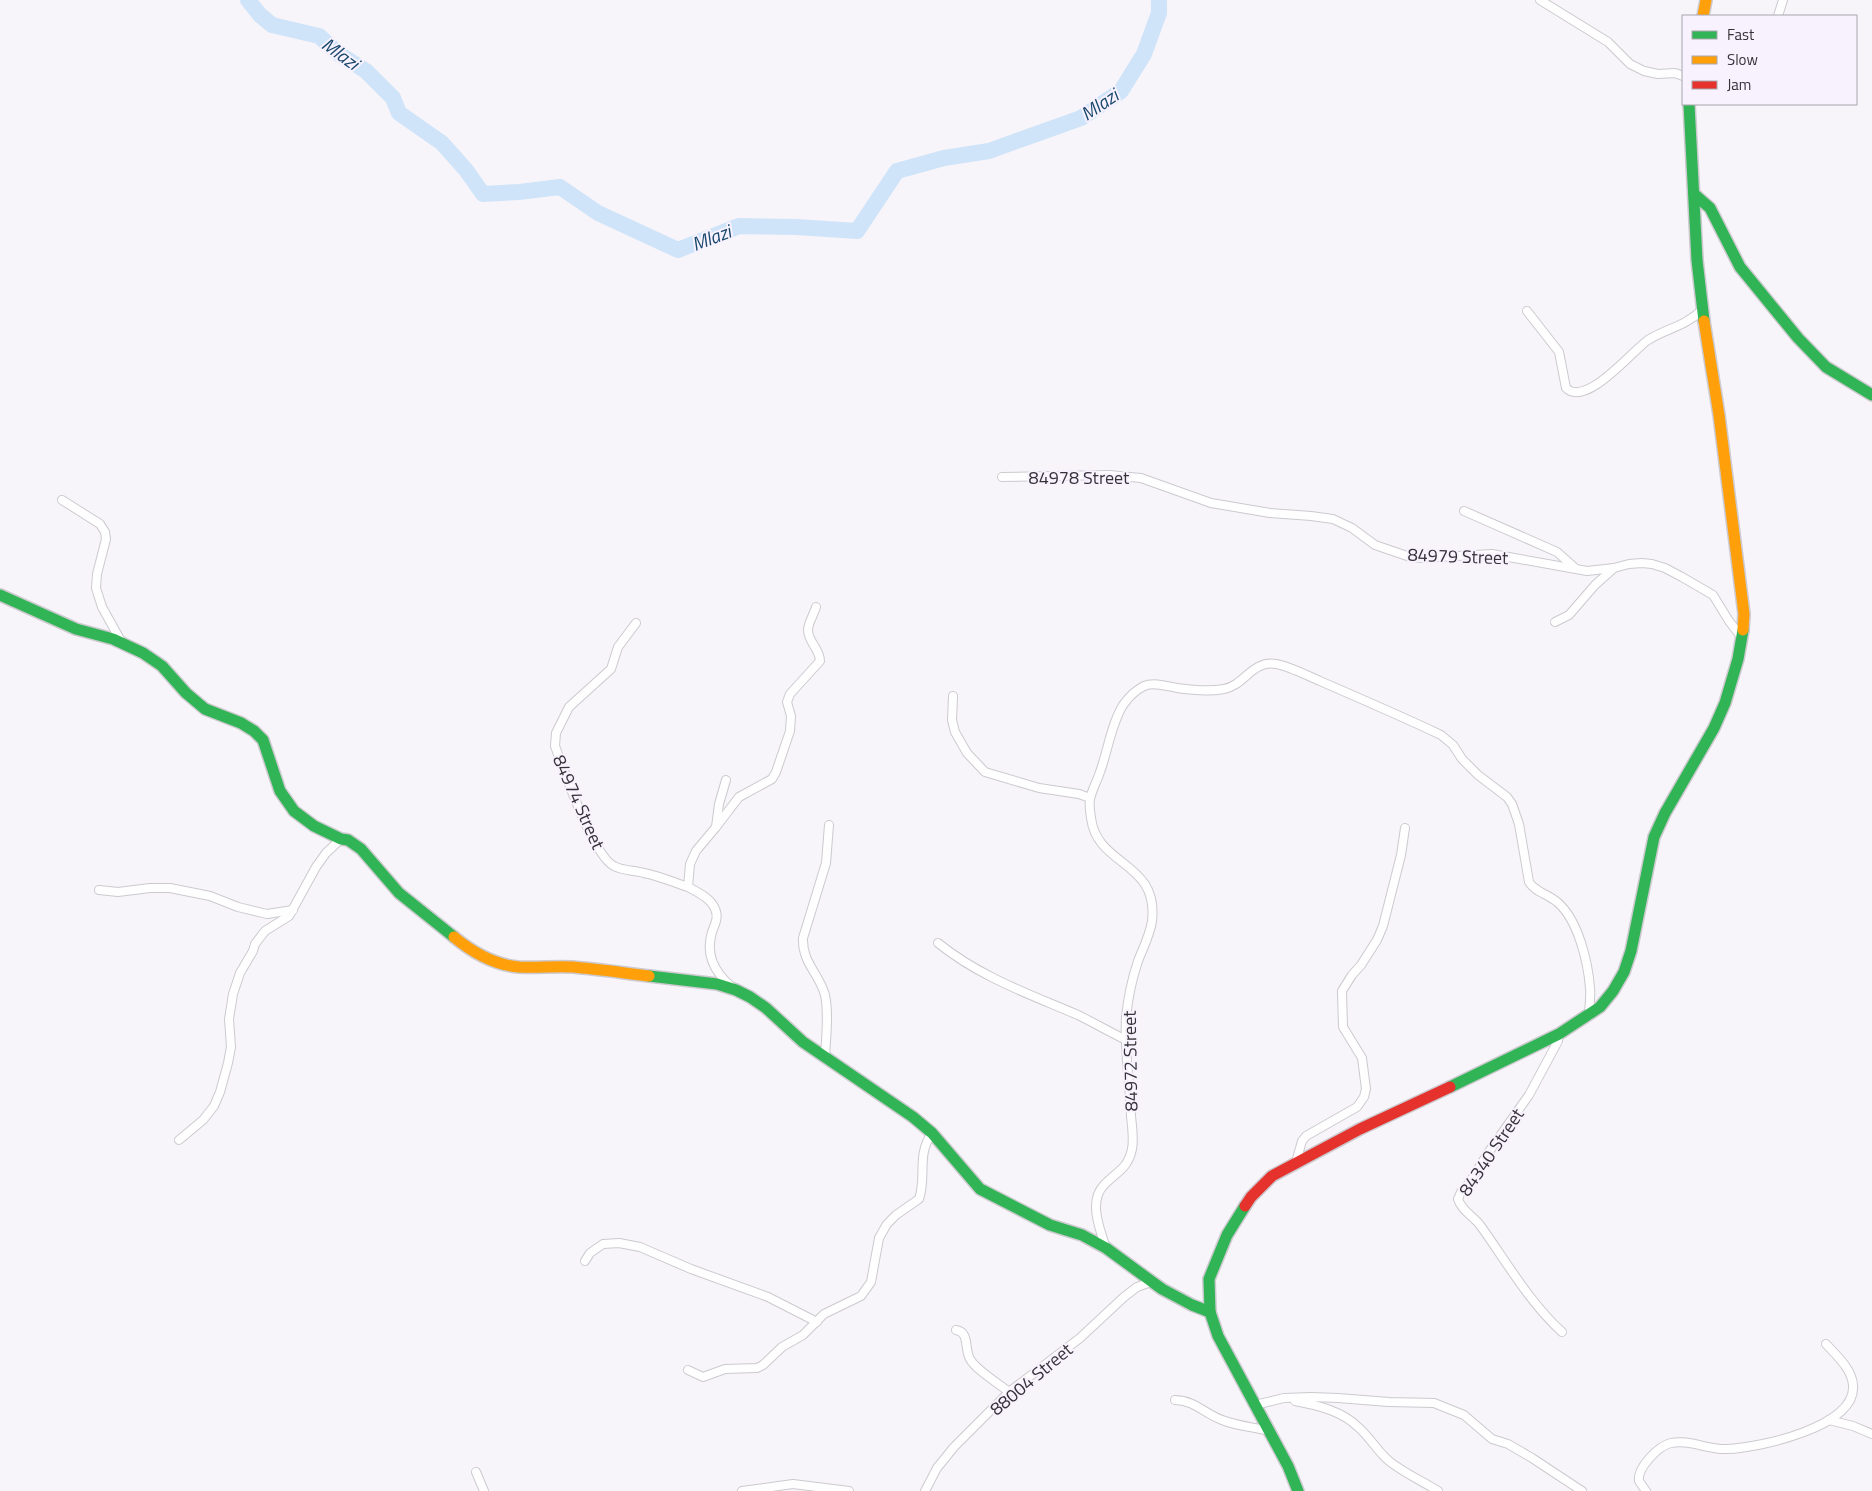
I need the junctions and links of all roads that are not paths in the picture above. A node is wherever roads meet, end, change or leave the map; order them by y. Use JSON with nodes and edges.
{"nodes":[{"id":1,"x":1540,"y":0,"type":"edge"},
{"id":2,"x":1706,"y":0,"type":"edge"},
{"id":3,"x":1783,"y":0,"type":"edge"},
{"id":4,"x":1703,"y":15,"type":"edge"},
{"id":5,"x":1778,"y":15,"type":"edge"},
{"id":6,"x":1682,"y":76,"type":"edge"},
{"id":7,"x":1689,"y":105,"type":"edge"},
{"id":8,"x":1694,"y":194,"type":"junction"},
{"id":9,"x":1702,"y":310,"type":"junction"},
{"id":10,"x":1527,"y":311,"type":"dead end"},
{"id":11,"x":1872,"y":395,"type":"edge"},
{"id":12,"x":1002,"y":477,"type":"dead end"},
{"id":13,"x":1183,"y":493,"type":"joint"},
{"id":14,"x":62,"y":500,"type":"dead end"},
{"id":15,"x":1464,"y":510,"type":"dead end"},
{"id":16,"x":1575,"y":568,"type":"junction"},
{"id":17,"x":1614,"y":568,"type":"junction"},
{"id":18,"x":0,"y":595,"type":"edge"},
{"id":19,"x":816,"y":607,"type":"dead end"},
{"id":20,"x":1555,"y":622,"type":"dead end"},
{"id":21,"x":636,"y":623,"type":"dead end"},
{"id":22,"x":1742,"y":638,"type":"junction"},
{"id":23,"x":122,"y":643,"type":"junction"},
{"id":24,"x":953,"y":696,"type":"dead end"},
{"id":25,"x":726,"y":780,"type":"dead end"},
{"id":26,"x":1090,"y":798,"type":"junction"},
{"id":27,"x":829,"y":825,"type":"dead end"},
{"id":28,"x":716,"y":827,"type":"junction"},
{"id":29,"x":1405,"y":828,"type":"dead end"},
{"id":30,"x":341,"y":839,"type":"junction"},
{"id":31,"x":688,"y":887,"type":"junction"},
{"id":32,"x":99,"y":890,"type":"dead end"},
{"id":33,"x":293,"y":910,"type":"junction"},
{"id":34,"x":938,"y":943,"type":"dead end"},
{"id":35,"x":736,"y":990,"type":"junction"},
{"id":36,"x":1588,"y":1016,"type":"junction"},
{"id":37,"x":1559,"y":1034,"type":"junction"},
{"id":38,"x":1126,"y":1040,"type":"junction"},
{"id":39,"x":825,"y":1057,"type":"junction"},
{"id":40,"x":932,"y":1133,"type":"junction"},
{"id":41,"x":179,"y":1140,"type":"dead end"},
{"id":42,"x":1296,"y":1162,"type":"junction"},
{"id":43,"x":1106,"y":1248,"type":"junction"},
{"id":44,"x":585,"y":1261,"type":"dead end"},
{"id":45,"x":1151,"y":1282,"type":"junction"},
{"id":46,"x":1210,"y":1312,"type":"junction"},
{"id":47,"x":816,"y":1322,"type":"junction"},
{"id":48,"x":956,"y":1330,"type":"dead end"},
{"id":49,"x":1562,"y":1332,"type":"dead end"},
{"id":50,"x":1826,"y":1344,"type":"dead end"},
{"id":51,"x":688,"y":1370,"type":"dead end"},
{"id":52,"x":1009,"y":1392,"type":"junction"},
{"id":53,"x":1284,"y":1398,"type":"junction"},
{"id":54,"x":1175,"y":1400,"type":"dead end"},
{"id":55,"x":1255,"y":1405,"type":"junction"},
{"id":56,"x":1829,"y":1420,"type":"junction"},
{"id":57,"x":1269,"y":1431,"type":"junction"},
{"id":58,"x":1872,"y":1434,"type":"edge"},
{"id":59,"x":476,"y":1472,"type":"dead end"},
{"id":60,"x":484,"y":1491,"type":"edge"},
{"id":61,"x":742,"y":1491,"type":"edge"},
{"id":62,"x":850,"y":1491,"type":"edge"},
{"id":63,"x":925,"y":1491,"type":"edge"},
{"id":64,"x":1298,"y":1491,"type":"edge"},
{"id":65,"x":1438,"y":1491,"type":"edge"},
{"id":66,"x":1582,"y":1491,"type":"edge"},
{"id":67,"x":1646,"y":1491,"type":"edge"}],
"edges":[{"from":1,"to":6,"type":"street"},
{"from":2,"to":4,"type":"street"},
{"from":3,"to":5,"type":"street"},
{"from":7,"to":8,"type":"street"},
{"from":8,"to":9,"type":"street"},
{"from":8,"to":11,"type":"street"},
{"from":9,"to":10,"type":"street"},
{"from":9,"to":22,"type":"street"},
{"from":12,"to":13,"type":"street","name":"84978 Street"},
{"from":13,"to":16,"type":"street","name":"84979 Street"},
{"from":14,"to":23,"type":"street"},
{"from":15,"to":16,"type":"street"},
{"from":16,"to":17,"type":"street","name":"84979 Street"},
{"from":17,"to":20,"type":"street"},
{"from":17,"to":22,"type":"street","name":"84979 Street"},
{"from":18,"to":23,"type":"street"},
{"from":19,"to":28,"type":"street"},
{"from":21,"to":31,"type":"street","name":"84974 Street"},
{"from":22,"to":36,"type":"street"},
{"from":23,"to":30,"type":"street"},
{"from":24,"to":26,"type":"street"},
{"from":25,"to":28,"type":"street"},
{"from":26,"to":36,"type":"street"},
{"from":26,"to":38,"type":"street","name":"84972 Street"},
{"from":27,"to":39,"type":"street"},
{"from":28,"to":31,"type":"street"},
{"from":29,"to":42,"type":"street"},
{"from":30,"to":33,"type":"street"},
{"from":30,"to":35,"type":"street"},
{"from":31,"to":35,"type":"street","name":"84974 Street"},
{"from":32,"to":33,"type":"street"},
{"from":33,"to":41,"type":"street"},
{"from":34,"to":38,"type":"street"},
{"from":35,"to":39,"type":"street"},
{"from":36,"to":37,"type":"street"},
{"from":37,"to":42,"type":"street"},
{"from":37,"to":49,"type":"street","name":"84340 Street"},
{"from":38,"to":43,"type":"street","name":"84972 Street"},
{"from":39,"to":40,"type":"street"},
{"from":40,"to":43,"type":"street"},
{"from":40,"to":47,"type":"street"},
{"from":42,"to":46,"type":"street"},
{"from":43,"to":45,"type":"street"},
{"from":44,"to":47,"type":"street"},
{"from":45,"to":46,"type":"street"},
{"from":45,"to":52,"type":"street","name":"88004 Street"},
{"from":46,"to":55,"type":"street"},
{"from":47,"to":51,"type":"street"},
{"from":48,"to":52,"type":"street"},
{"from":50,"to":56,"type":"street"},
{"from":52,"to":63,"type":"street","name":"88004 Street"},
{"from":53,"to":55,"type":"street"},
{"from":53,"to":65,"type":"street"},
{"from":53,"to":66,"type":"street"},
{"from":54,"to":57,"type":"street"},
{"from":55,"to":57,"type":"street"},
{"from":56,"to":58,"type":"street"},
{"from":56,"to":67,"type":"street"},
{"from":57,"to":64,"type":"street"},
{"from":59,"to":60,"type":"street"},
{"from":61,"to":62,"type":"street"}]}
